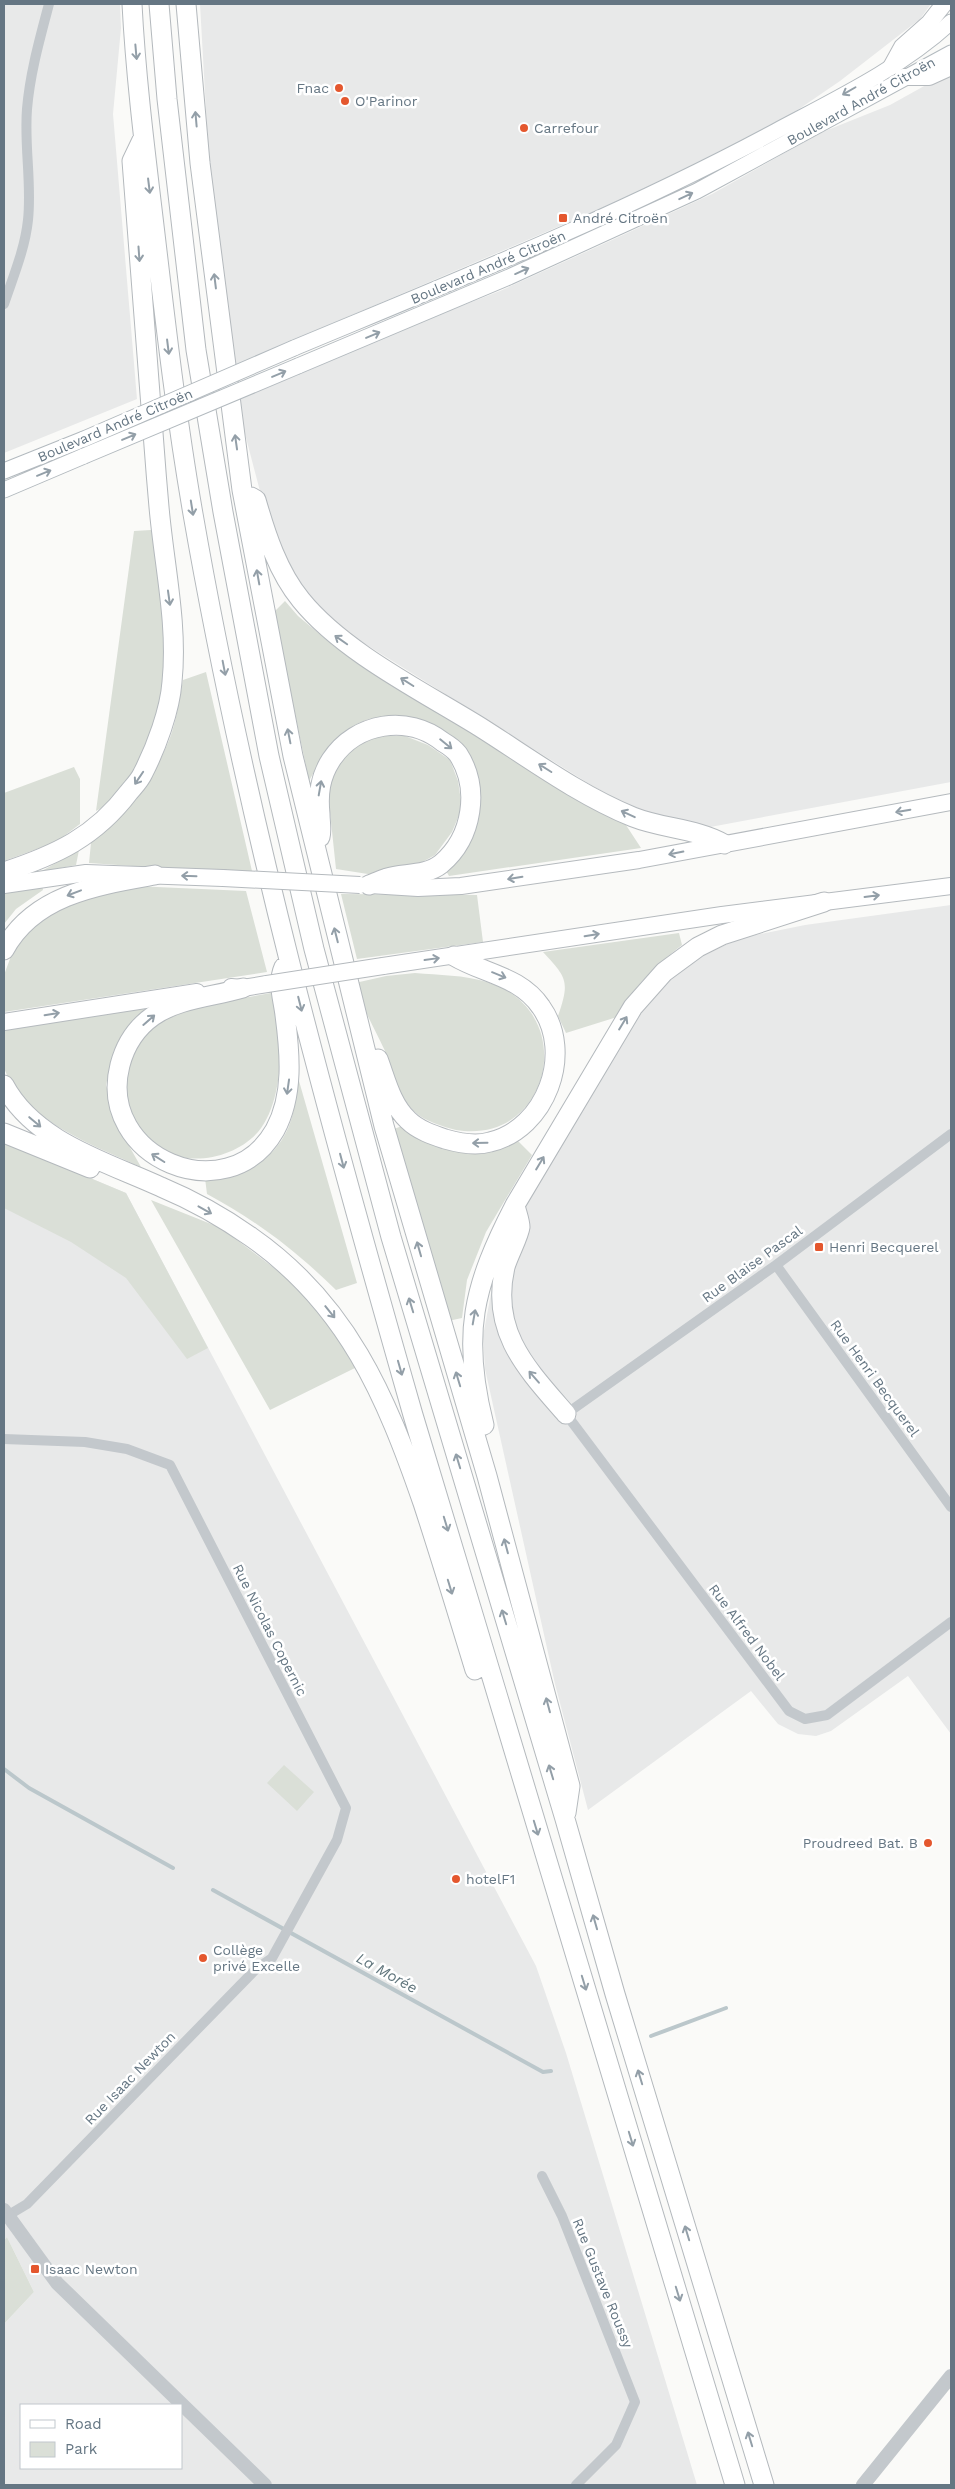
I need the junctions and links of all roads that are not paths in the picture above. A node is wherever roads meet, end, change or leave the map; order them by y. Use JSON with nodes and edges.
{"nodes":[{"id":1,"x":48,"y":4,"type":"edge"},
{"id":2,"x":132,"y":4,"type":"edge"},
{"id":3,"x":159,"y":4,"type":"edge"},
{"id":4,"x":186,"y":4,"type":"edge"},
{"id":5,"x":944,"y":4,"type":"edge"},
{"id":6,"x":951,"y":22,"type":"edge"},
{"id":7,"x":951,"y":53,"type":"edge"},
{"id":8,"x":951,"y":67,"type":"edge"},
{"id":9,"x":897,"y":72,"type":"junction"},
{"id":10,"x":144,"y":138,"type":"junction"},
{"id":11,"x":4,"y":304,"type":"edge"},
{"id":12,"x":4,"y":471,"type":"edge"},
{"id":13,"x":4,"y":490,"type":"edge"},
{"id":14,"x":242,"y":490,"type":"junction"},
{"id":15,"x":951,"y":802,"type":"edge"},
{"id":16,"x":724,"y":844,"type":"junction"},
{"id":17,"x":315,"y":852,"type":"junction"},
{"id":18,"x":4,"y":872,"type":"edge"},
{"id":19,"x":155,"y":875,"type":"junction"},
{"id":20,"x":4,"y":885,"type":"edge"},
{"id":21,"x":365,"y":885,"type":"junction"},
{"id":22,"x":951,"y":886,"type":"edge"},
{"id":23,"x":824,"y":902,"type":"junction"},
{"id":24,"x":4,"y":950,"type":"edge"},
{"id":25,"x":454,"y":956,"type":"junction"},
{"id":26,"x":288,"y":957,"type":"junction"},
{"id":27,"x":243,"y":988,"type":"junction"},
{"id":28,"x":4,"y":1022,"type":"edge"},
{"id":29,"x":365,"y":1050,"type":"junction"},
{"id":30,"x":4,"y":1086,"type":"edge"},
{"id":31,"x":4,"y":1132,"type":"edge"},
{"id":32,"x":951,"y":1134,"type":"edge"},
{"id":33,"x":162,"y":1187,"type":"junction"},
{"id":34,"x":515,"y":1205,"type":"junction"},
{"id":35,"x":776,"y":1265,"type":"junction"},
{"id":36,"x":566,"y":1414,"type":"junction"},
{"id":37,"x":4,"y":1439,"type":"edge"},
{"id":38,"x":487,"y":1476,"type":"junction"},
{"id":39,"x":951,"y":1507,"type":"edge"},
{"id":40,"x":951,"y":1622,"type":"edge"},
{"id":41,"x":502,"y":1714,"type":"junction"},
{"id":42,"x":565,"y":1819,"type":"junction"},
{"id":43,"x":272,"y":1958,"type":"joint"},
{"id":44,"x":542,"y":2176,"type":"dead end"},
{"id":45,"x":6,"y":2213,"type":"edge"},
{"id":46,"x":951,"y":2376,"type":"edge"},
{"id":47,"x":182,"y":2404,"type":"edge"},
{"id":48,"x":182,"y":2404,"type":"edge"},
{"id":49,"x":265,"y":2485,"type":"edge"},
{"id":50,"x":576,"y":2485,"type":"edge"},
{"id":51,"x":736,"y":2485,"type":"edge"},
{"id":52,"x":764,"y":2485,"type":"edge"},
{"id":53,"x":863,"y":2485,"type":"edge"}],
"edges":[{"from":1,"to":11,"type":"street"},
{"from":2,"to":10,"type":"highway","one_way":true},
{"from":42,"to":3,"type":"highway","one_way":true},
{"from":14,"to":4,"type":"highway","one_way":true},
{"from":5,"to":9,"type":"main road"},
{"from":6,"to":9,"type":"main road","name":"Boulevard André Citroën"},
{"from":7,"to":9,"type":"main road","name":"Boulevard André Citroën"},
{"from":8,"to":9,"type":"main road"},
{"from":9,"to":12,"type":"main road","name":"Boulevard André Citroën","one_way":true,"bridge":true},
{"from":13,"to":9,"type":"main road","name":"Boulevard André Citroën","one_way":true,"bridge":true},
{"from":10,"to":18,"type":"highway","one_way":true},
{"from":10,"to":26,"type":"highway","one_way":true},
{"from":16,"to":14,"type":"highway","one_way":true},
{"from":17,"to":14,"type":"highway","one_way":true},
{"from":15,"to":16,"type":"main road","one_way":true},
{"from":16,"to":21,"type":"main road","one_way":true},
{"from":17,"to":21,"type":"highway","one_way":true},
{"from":29,"to":17,"type":"highway","one_way":true},
{"from":19,"to":20,"type":"main road"},
{"from":21,"to":19,"type":"main road","one_way":true,"bridge":true},
{"from":19,"to":24,"type":"highway","one_way":true},
{"from":23,"to":22,"type":"main road","one_way":true},
{"from":25,"to":23,"type":"main road","one_way":true},
{"from":34,"to":23,"type":"highway","one_way":true},
{"from":27,"to":25,"type":"main road","one_way":true,"bridge":true},
{"from":25,"to":29,"type":"highway","one_way":true},
{"from":26,"to":27,"type":"highway","one_way":true},
{"from":26,"to":41,"type":"highway","one_way":true},
{"from":28,"to":27,"type":"main road","one_way":true},
{"from":38,"to":29,"type":"highway","one_way":true},
{"from":30,"to":33,"type":"highway","one_way":true},
{"from":31,"to":33,"type":"highway"},
{"from":32,"to":35,"type":"street","name":"Rue Blaise Pascal"},
{"from":33,"to":41,"type":"highway","one_way":true},
{"from":36,"to":34,"type":"highway","one_way":true},
{"from":38,"to":34,"type":"highway","one_way":true},
{"from":35,"to":36,"type":"street","name":"Rue Blaise Pascal"},
{"from":35,"to":39,"type":"street","name":"Rue Henri Becquerel"},
{"from":36,"to":40,"type":"street","name":"Rue Alfred Nobel"},
{"from":37,"to":43,"type":"street","name":"Rue Nicolas Copernic"},
{"from":42,"to":38,"type":"highway","one_way":true},
{"from":41,"to":51,"type":"highway","one_way":true},
{"from":52,"to":42,"type":"highway","one_way":true},
{"from":43,"to":45,"type":"street","name":"Rue Isaac Newton"},
{"from":44,"to":50,"type":"street","name":"Rue Gustave Roussy"},
{"from":45,"to":47,"type":"street"},
{"from":46,"to":53,"type":"street"},
{"from":48,"to":49,"type":"street"}]}
